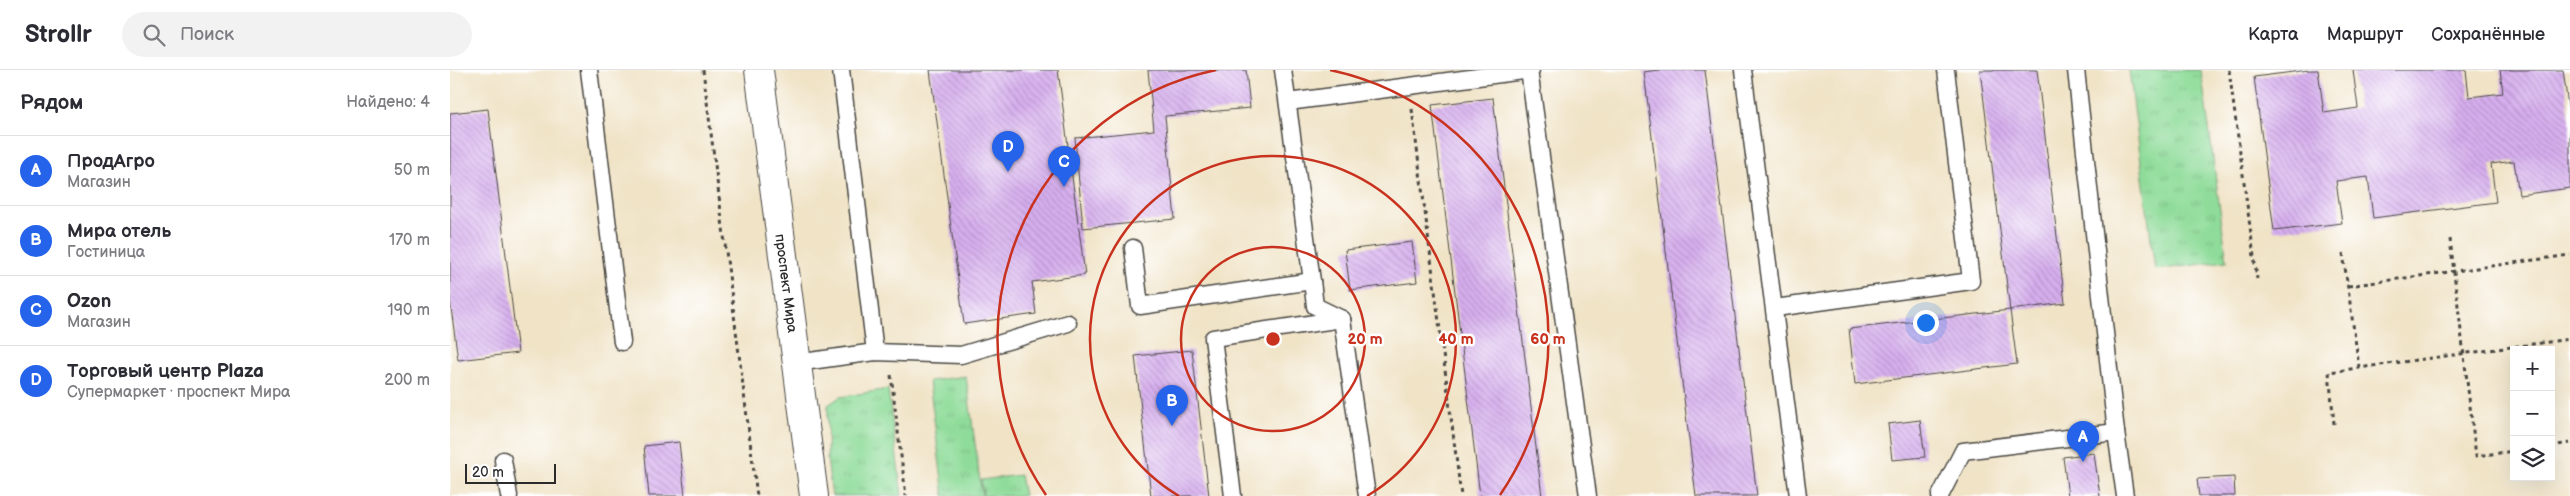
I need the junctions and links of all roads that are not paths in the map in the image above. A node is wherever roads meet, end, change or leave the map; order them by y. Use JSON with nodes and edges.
{"nodes":[{"id":1,"x":589,"y":70,"type":"edge"},
{"id":2,"x":759,"y":70,"type":"edge"},
{"id":3,"x":841,"y":70,"type":"edge"},
{"id":4,"x":1283,"y":70,"type":"edge"},
{"id":5,"x":1530,"y":70,"type":"edge"},
{"id":6,"x":1743,"y":70,"type":"edge"},
{"id":7,"x":1946,"y":70,"type":"edge"},
{"id":8,"x":2076,"y":70,"type":"edge"},
{"id":9,"x":1288,"y":102,"type":"junction"},
{"id":10,"x":1133,"y":248,"type":"dead end"},
{"id":11,"x":1312,"y":281,"type":"junction"},
{"id":12,"x":1775,"y":308,"type":"junction"},
{"id":13,"x":1342,"y":319,"type":"junction"},
{"id":14,"x":1068,"y":323,"type":"dead end"},
{"id":15,"x":622,"y":342,"type":"dead end"},
{"id":16,"x":874,"y":352,"type":"junction"},
{"id":17,"x":796,"y":363,"type":"junction"},
{"id":18,"x":2116,"y":432,"type":"junction"},
{"id":19,"x":503,"y":460,"type":"dead end"},
{"id":20,"x":509,"y":496,"type":"edge"},
{"id":21,"x":814,"y":496,"type":"edge"},
{"id":22,"x":1233,"y":496,"type":"edge"},
{"id":23,"x":1367,"y":496,"type":"edge"},
{"id":24,"x":1588,"y":496,"type":"edge"},
{"id":25,"x":1798,"y":496,"type":"edge"},
{"id":26,"x":1940,"y":496,"type":"edge"},
{"id":27,"x":2125,"y":496,"type":"edge"}],
"edges":[{"from":1,"to":15,"type":"lane"},
{"from":2,"to":17,"type":"main road","name":"проспект Мира"},
{"from":3,"to":16,"type":"lane"},
{"from":4,"to":9,"type":"lane"},
{"from":5,"to":9,"type":"lane"},
{"from":5,"to":24,"type":"lane"},
{"from":6,"to":12,"type":"lane"},
{"from":7,"to":12,"type":"lane"},
{"from":8,"to":18,"type":"lane"},
{"from":9,"to":11,"type":"lane"},
{"from":10,"to":11,"type":"lane"},
{"from":11,"to":13,"type":"lane"},
{"from":12,"to":25,"type":"lane"},
{"from":13,"to":22,"type":"lane"},
{"from":13,"to":23,"type":"lane"},
{"from":14,"to":16,"type":"lane"},
{"from":16,"to":17,"type":"lane"},
{"from":17,"to":21,"type":"main road","name":"проспект Мира"},
{"from":18,"to":26,"type":"lane"},
{"from":18,"to":27,"type":"lane"},
{"from":19,"to":20,"type":"lane"}]}
